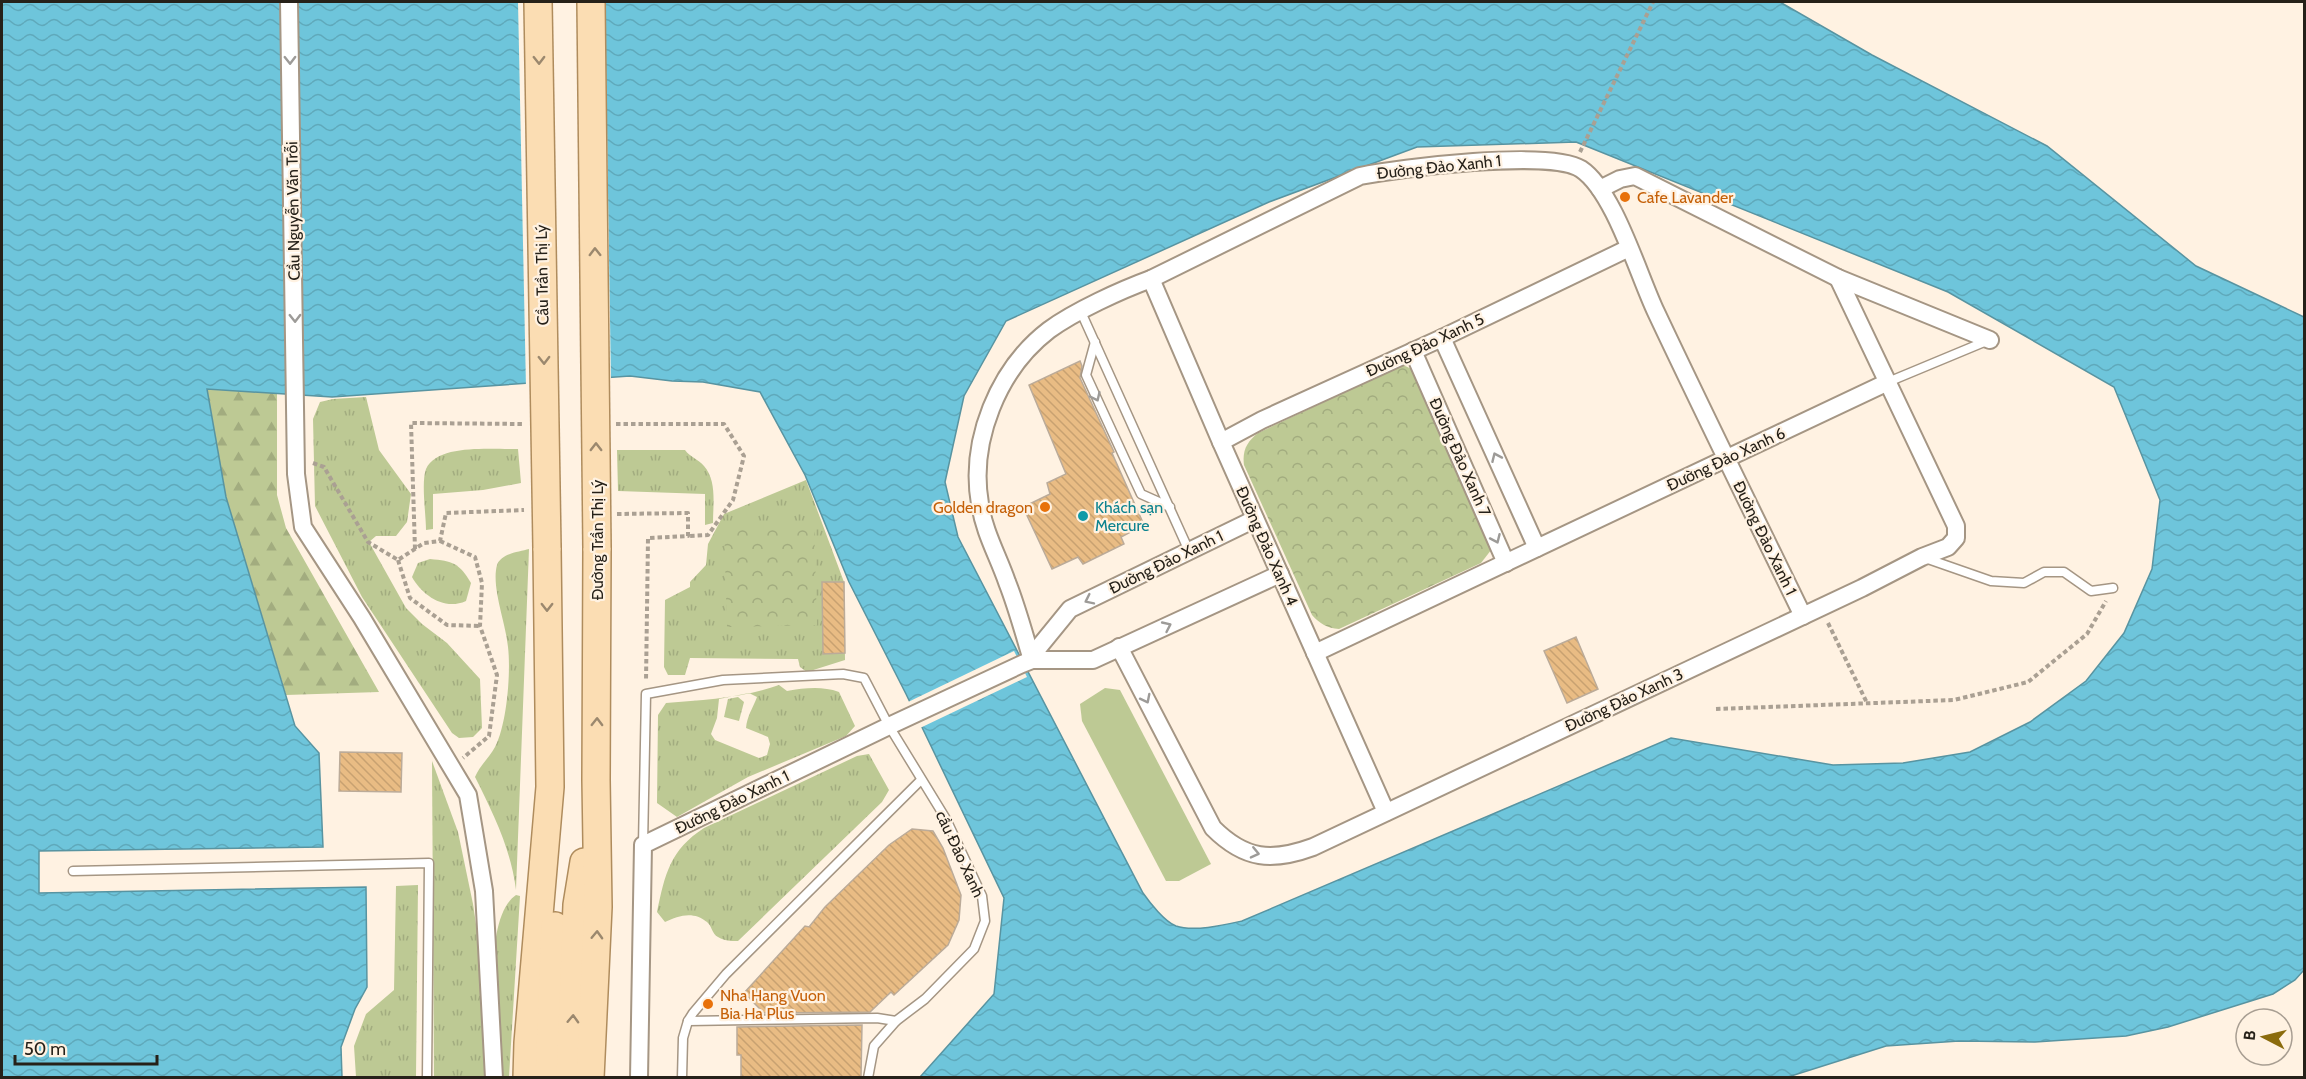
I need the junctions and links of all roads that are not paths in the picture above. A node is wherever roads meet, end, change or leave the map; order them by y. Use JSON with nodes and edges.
{"nodes":[{"id":1,"x":289,"y":2,"type":"edge"},
{"id":2,"x":538,"y":2,"type":"edge"},
{"id":3,"x":591,"y":2,"type":"edge"},
{"id":4,"x":1600,"y":189,"type":"junction"},
{"id":5,"x":1629,"y":248,"type":"junction"},
{"id":6,"x":1838,"y":278,"type":"junction"},
{"id":7,"x":1151,"y":279,"type":"junction"},
{"id":8,"x":1081,"y":312,"type":"junction"},
{"id":9,"x":1442,"y":338,"type":"junction"},
{"id":10,"x":1990,"y":340,"type":"joint"},
{"id":11,"x":1095,"y":342,"type":"junction"},
{"id":12,"x":1413,"y":351,"type":"junction"},
{"id":13,"x":1888,"y":382,"type":"junction"},
{"id":14,"x":1221,"y":442,"type":"junction"},
{"id":15,"x":1726,"y":459,"type":"junction"},
{"id":16,"x":1170,"y":507,"type":"junction"},
{"id":17,"x":1255,"y":519,"type":"junction"},
{"id":18,"x":1537,"y":549,"type":"junction"},
{"id":19,"x":1189,"y":551,"type":"junction"},
{"id":20,"x":1922,"y":557,"type":"junction"},
{"id":21,"x":1506,"y":563,"type":"junction"},
{"id":22,"x":1280,"y":574,"type":"junction"},
{"id":23,"x":2113,"y":588,"type":"road end"},
{"id":24,"x":1803,"y":616,"type":"junction"},
{"id":25,"x":1119,"y":648,"type":"junction"},
{"id":26,"x":1315,"y":653,"type":"junction"},
{"id":27,"x":1027,"y":662,"type":"junction"},
{"id":28,"x":889,"y":726,"type":"junction"},
{"id":29,"x":596,"y":780,"type":"junction"},
{"id":30,"x":921,"y":780,"type":"junction"},
{"id":31,"x":550,"y":787,"type":"junction"},
{"id":32,"x":1386,"y":812,"type":"junction"},
{"id":33,"x":643,"y":845,"type":"junction"},
{"id":34,"x":73,"y":871,"type":"dead end"},
{"id":35,"x":688,"y":1021,"type":"junction"},
{"id":36,"x":896,"y":1021,"type":"junction"},
{"id":37,"x":427,"y":1077,"type":"edge"},
{"id":38,"x":494,"y":1077,"type":"edge"},
{"id":39,"x":527,"y":1077,"type":"edge"},
{"id":40,"x":549,"y":1077,"type":"edge"},
{"id":41,"x":570,"y":1077,"type":"edge"},
{"id":42,"x":590,"y":1077,"type":"edge"},
{"id":43,"x":639,"y":1077,"type":"edge"},
{"id":44,"x":682,"y":1077,"type":"edge"},
{"id":45,"x":868,"y":1077,"type":"edge"}],
"edges":[{"from":1,"to":38,"type":"street","name":"Cầu Nguyễn Văn Trỗi","one_way":true},
{"from":2,"to":31,"type":"main road","name":"Cầu Trần Thị Lý","one_way":true,"bridge":true},
{"from":29,"to":3,"type":"main road","name":"Đường Trần Thị Lý","one_way":true,"bridge":true},
{"from":4,"to":5,"type":"street","name":"Đường Đảo Xanh 1"},
{"from":4,"to":6,"type":"street","name":"Đường Đảo Xanh 6"},
{"from":4,"to":7,"type":"street","name":"Đường Đảo Xanh 1"},
{"from":5,"to":9,"type":"street","name":"Đường Đảo Xanh 5"},
{"from":5,"to":15,"type":"street","name":"Đường Đảo Xanh 1"},
{"from":6,"to":10,"type":"street","name":"Đường Đảo Xanh 6"},
{"from":6,"to":13,"type":"street","name":"Đường Đảo Xanh 3"},
{"from":7,"to":8,"type":"street","name":"Đường Đảo Xanh 1"},
{"from":7,"to":14,"type":"street","name":"Đường Đảo Xanh 4"},
{"from":8,"to":11,"type":"lane"},
{"from":8,"to":27,"type":"street","name":"Đường Đảo Xanh 1"},
{"from":9,"to":12,"type":"street","name":"Đường Đảo Xanh 5"},
{"from":18,"to":9,"type":"street","name":"Đường Đảo Xanh 7","one_way":true},
{"from":10,"to":13,"type":"lane","name":"Đường Đảo Xanh 6"},
{"from":11,"to":16,"type":"lane"},
{"from":11,"to":16,"type":"lane","one_way":true},
{"from":12,"to":14,"type":"street","name":"Đường Đảo Xanh 5"},
{"from":12,"to":21,"type":"street","name":"Đường Đảo Xanh 7","one_way":true},
{"from":13,"to":15,"type":"street","name":"Đường Đảo Xanh 6"},
{"from":13,"to":20,"type":"street","name":"Đường Đảo Xanh 3"},
{"from":14,"to":17,"type":"street","name":"Đường Đảo Xanh 4"},
{"from":15,"to":18,"type":"street","name":"Đường Đảo Xanh 6"},
{"from":15,"to":24,"type":"street","name":"Đường Đảo Xanh 1"},
{"from":16,"to":19,"type":"lane"},
{"from":17,"to":19,"type":"street","name":"Đường Đảo Xanh 1"},
{"from":17,"to":22,"type":"street","name":"Đường Đảo Xanh 4"},
{"from":18,"to":21,"type":"street","name":"Đường Đảo Xanh 6"},
{"from":19,"to":27,"type":"street","name":"Đường Đảo Xanh 1","one_way":true},
{"from":20,"to":23,"type":"lane"},
{"from":20,"to":24,"type":"street","name":"Đường Đảo Xanh 3"},
{"from":21,"to":26,"type":"street","name":"Đường Đảo Xanh 6"},
{"from":25,"to":22,"type":"street","name":"Đường Đảo Xanh 1","one_way":true},
{"from":22,"to":26,"type":"street","name":"Đường Đảo Xanh 4"},
{"from":24,"to":32,"type":"street","name":"Đường Đảo Xanh 3"},
{"from":25,"to":27,"type":"street","name":"Đường Đảo Xanh 1"},
{"from":25,"to":32,"type":"street","name":"Đường Đảo Xanh 3","one_way":true},
{"from":26,"to":32,"type":"street","name":"Đường Đảo Xanh 4"},
{"from":27,"to":28,"type":"street","name":"Đường Đảo Xanh 1"},
{"from":28,"to":30,"type":"lane","name":"cầu Đảo Xanh"},
{"from":28,"to":33,"type":"street","name":"Đường Đảo Xanh 1"},
{"from":28,"to":33,"type":"lane","name":"cầu Đảo Xanh"},
{"from":41,"to":29,"type":"main road","one_way":true},
{"from":42,"to":29,"type":"main road","name":"Đường Trần Thị Lý","one_way":true},
{"from":30,"to":35,"type":"lane"},
{"from":30,"to":36,"type":"lane","name":"cầu Đảo Xanh"},
{"from":31,"to":39,"type":"main road"},
{"from":31,"to":40,"type":"main road"},
{"from":33,"to":43,"type":"street"},
{"from":34,"to":37,"type":"lane"},
{"from":35,"to":36,"type":"lane"},
{"from":35,"to":44,"type":"lane"},
{"from":36,"to":45,"type":"lane","name":"cầu Đảo Xanh"}]}
